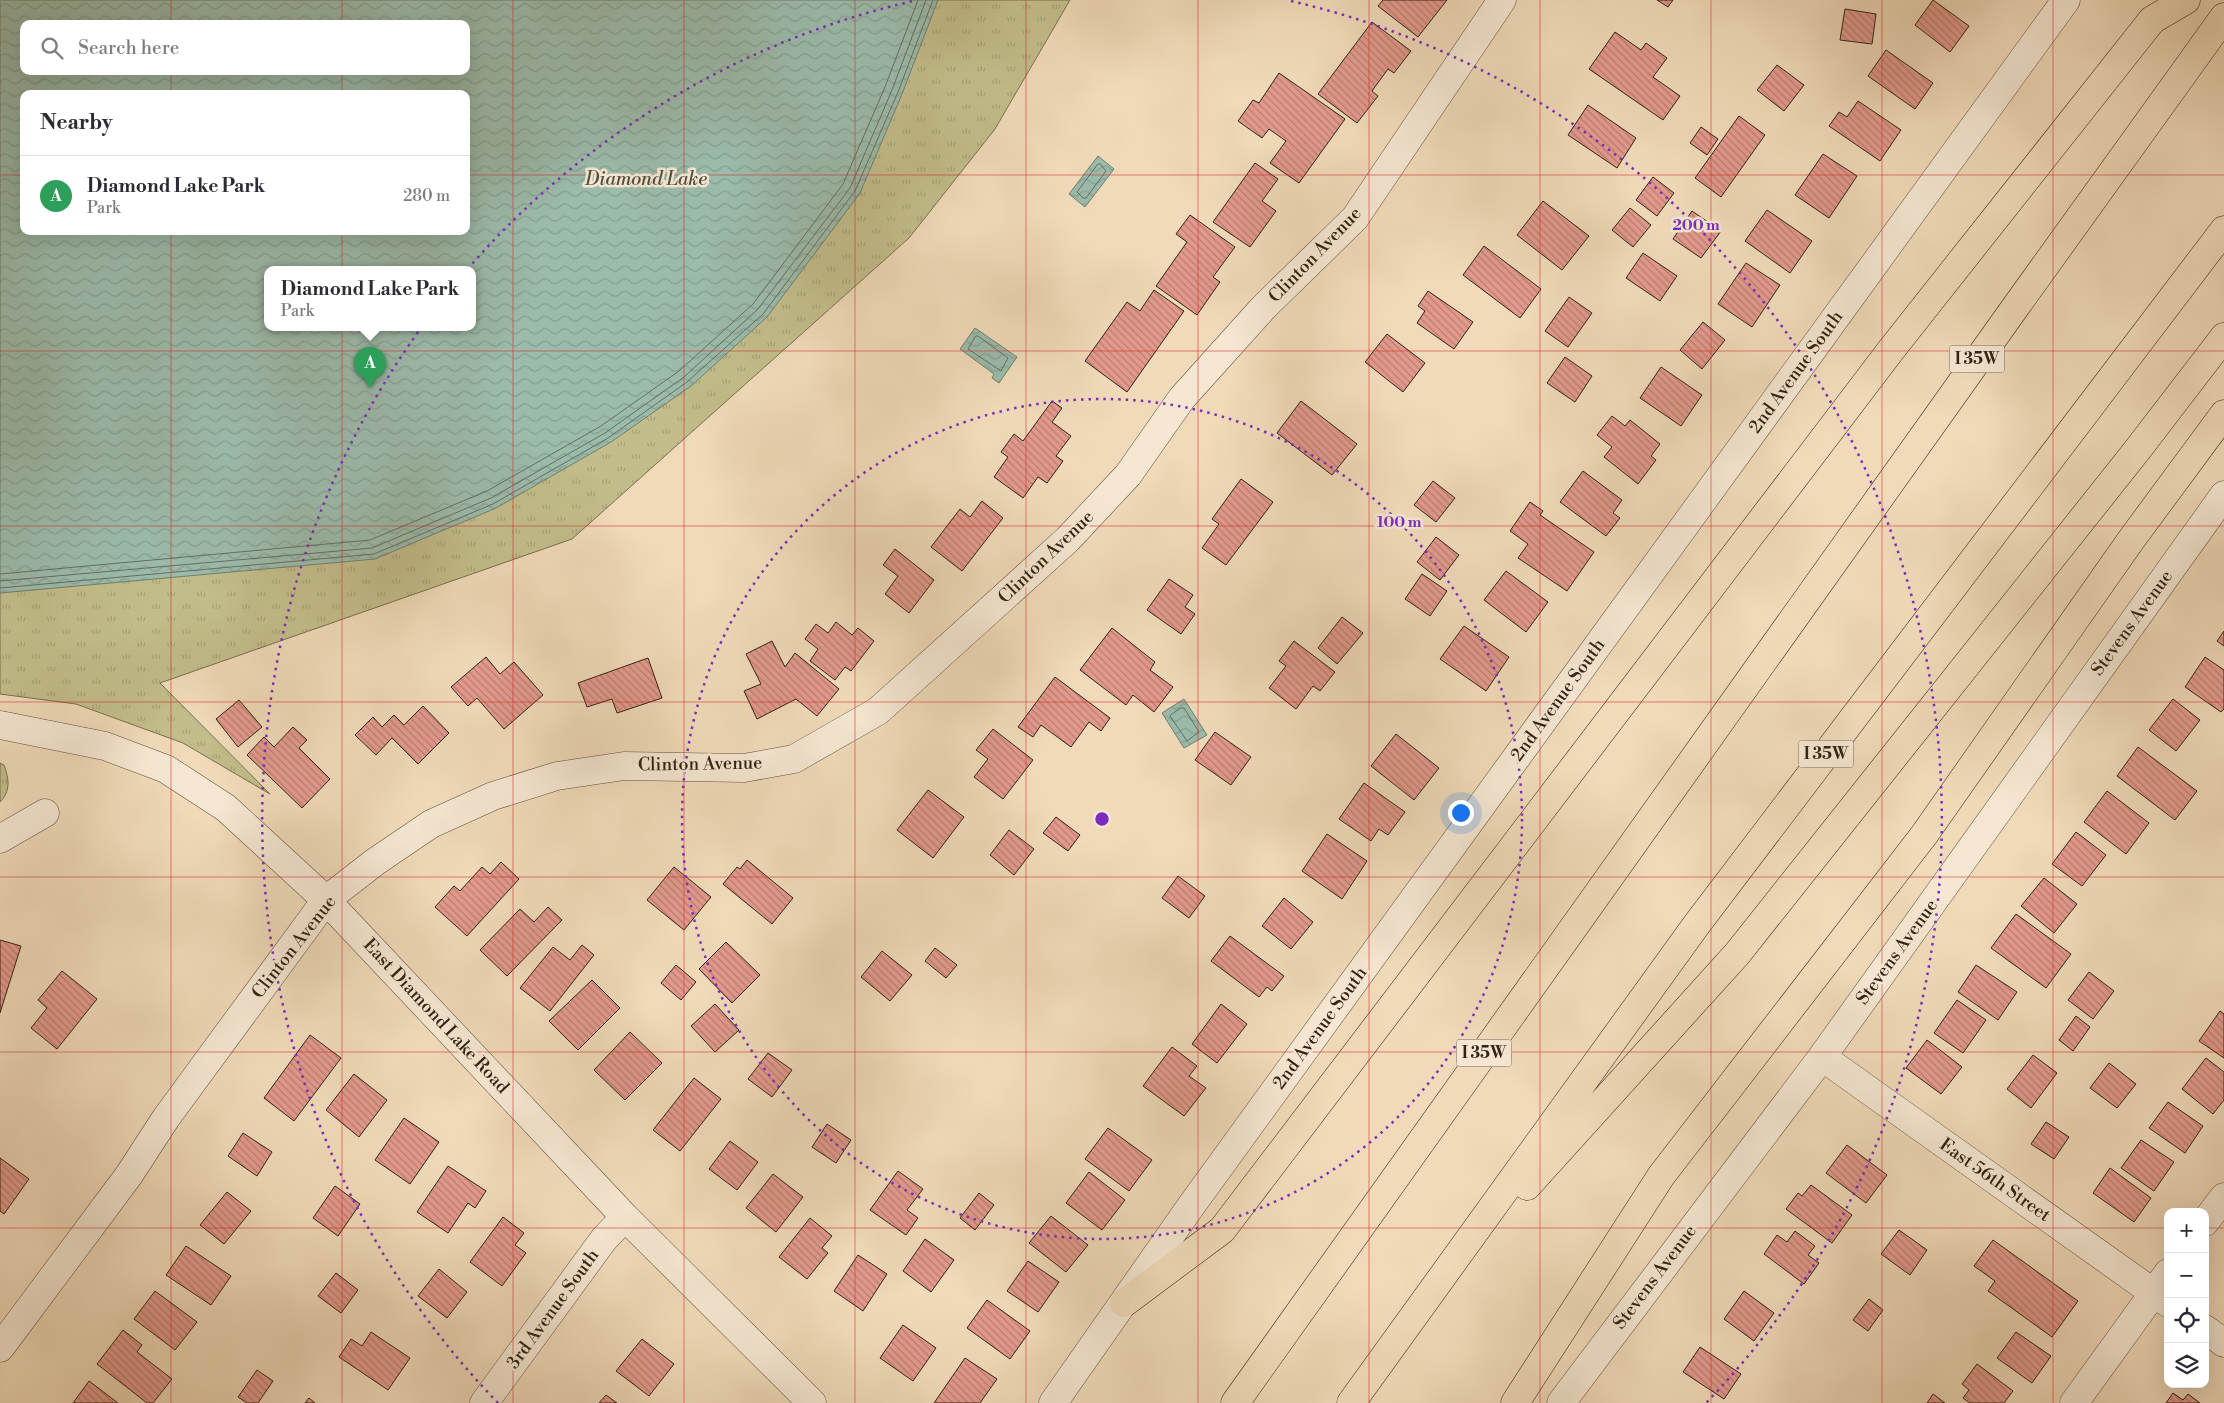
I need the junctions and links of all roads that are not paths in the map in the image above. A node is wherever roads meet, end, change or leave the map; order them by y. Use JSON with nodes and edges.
{"nodes":[{"id":1,"x":1502,"y":0,"type":"edge"},
{"id":2,"x":2066,"y":0,"type":"edge"},
{"id":3,"x":2186,"y":0,"type":"edge"},
{"id":4,"x":2224,"y":17,"type":"edge"},
{"id":5,"x":2224,"y":230,"type":"edge"},
{"id":6,"x":2224,"y":337,"type":"edge"},
{"id":7,"x":2224,"y":414,"type":"edge"},
{"id":8,"x":2224,"y":495,"type":"edge"},
{"id":9,"x":0,"y":725,"type":"edge"},
{"id":10,"x":45,"y":813,"type":"dead end"},
{"id":11,"x":0,"y":839,"type":"edge"},
{"id":12,"x":326,"y":900,"type":"junction"},
{"id":13,"x":1822,"y":1057,"type":"junction"},
{"id":14,"x":2224,"y":1197,"type":"edge"},
{"id":15,"x":625,"y":1217,"type":"junction"},
{"id":16,"x":2209,"y":1217,"type":"edge"},
{"id":17,"x":1438,"y":1285,"type":"junction"},
{"id":18,"x":2163,"y":1290,"type":"edge"},
{"id":19,"x":1124,"y":1303,"type":"junction"},
{"id":20,"x":2209,"y":1332,"type":"edge"},
{"id":21,"x":2224,"y":1342,"type":"edge"},
{"id":22,"x":0,"y":1348,"type":"edge"},
{"id":23,"x":484,"y":1403,"type":"edge"},
{"id":24,"x":812,"y":1403,"type":"edge"},
{"id":25,"x":1053,"y":1403,"type":"edge"},
{"id":26,"x":1235,"y":1403,"type":"edge"},
{"id":27,"x":1351,"y":1403,"type":"edge"},
{"id":28,"x":1515,"y":1403,"type":"edge"},
{"id":29,"x":1561,"y":1403,"type":"edge"},
{"id":30,"x":2074,"y":1403,"type":"edge"}],
"edges":[{"from":1,"to":12,"type":"street","name":"Clinton Avenue"},
{"from":2,"to":19,"type":"street","name":"2nd Avenue South"},
{"from":3,"to":19,"type":"highway"},
{"from":4,"to":26,"type":"highway","number":"I 35W"},
{"from":5,"to":17,"type":"highway","number":"I 35W"},
{"from":6,"to":17,"type":"highway"},
{"from":7,"to":28,"type":"highway"},
{"from":8,"to":13,"type":"street","name":"Stevens Avenue"},
{"from":9,"to":12,"type":"street","name":"East Diamond Lake Road"},
{"from":10,"to":11,"type":"street"},
{"from":12,"to":15,"type":"street","name":"East Diamond Lake Road"},
{"from":12,"to":22,"type":"street","name":"Clinton Avenue"},
{"from":13,"to":18,"type":"street","name":"East 56th Street"},
{"from":13,"to":29,"type":"street","name":"Stevens Avenue"},
{"from":14,"to":16,"type":"street"},
{"from":15,"to":23,"type":"street","name":"3rd Avenue South"},
{"from":15,"to":24,"type":"street","name":"East Diamond Lake Road"},
{"from":17,"to":27,"type":"highway","number":"I 35W"},
{"from":18,"to":30,"type":"street"},
{"from":19,"to":25,"type":"street","name":"2nd Avenue South"},
{"from":20,"to":21,"type":"street"}]}
